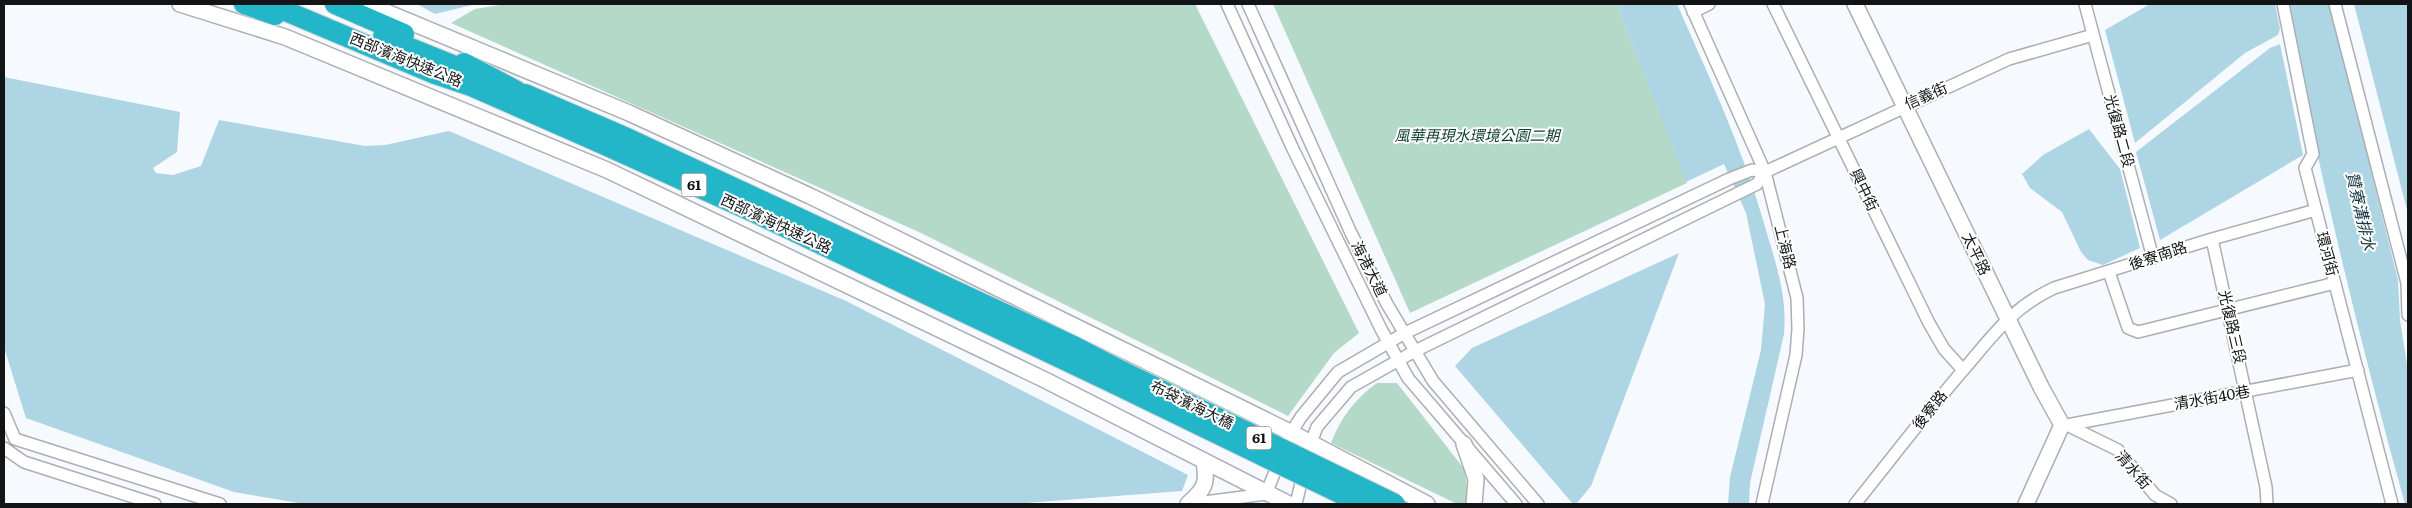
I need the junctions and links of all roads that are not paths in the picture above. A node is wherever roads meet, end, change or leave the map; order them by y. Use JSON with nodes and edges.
{"nodes":[{"id":1,"x":180,"y":4,"type":"edge"},
{"id":2,"x":244,"y":4,"type":"edge"},
{"id":3,"x":263,"y":4,"type":"edge"},
{"id":4,"x":302,"y":4,"type":"edge"},
{"id":5,"x":335,"y":4,"type":"edge"},
{"id":6,"x":367,"y":4,"type":"edge"},
{"id":7,"x":1227,"y":4,"type":"edge"},
{"id":8,"x":1248,"y":4,"type":"edge"},
{"id":9,"x":1710,"y":4,"type":"edge"},
{"id":10,"x":1773,"y":4,"type":"edge"},
{"id":11,"x":1855,"y":4,"type":"edge"},
{"id":12,"x":2085,"y":4,"type":"edge"},
{"id":13,"x":2283,"y":4,"type":"edge"},
{"id":14,"x":2336,"y":4,"type":"edge"},
{"id":15,"x":1691,"y":8,"type":"edge"},
{"id":16,"x":2093,"y":35,"type":"junction"},
{"id":17,"x":435,"y":74,"type":"junction"},
{"id":18,"x":517,"y":91,"type":"junction"},
{"id":19,"x":1903,"y":106,"type":"junction"},
{"id":20,"x":1838,"y":136,"type":"junction"},
{"id":21,"x":1765,"y":172,"type":"junction"},
{"id":22,"x":2316,"y":210,"type":"junction"},
{"id":23,"x":2212,"y":239,"type":"junction"},
{"id":24,"x":2153,"y":258,"type":"junction"},
{"id":25,"x":2108,"y":272,"type":"junction"},
{"id":26,"x":2335,"y":283,"type":"junction"},
{"id":27,"x":2228,"y":311,"type":"junction"},
{"id":28,"x":2408,"y":315,"type":"edge"},
{"id":29,"x":2008,"y":318,"type":"junction"},
{"id":30,"x":1404,"y":333,"type":"junction"},
{"id":31,"x":1389,"y":343,"type":"junction"},
{"id":32,"x":1416,"y":351,"type":"junction"},
{"id":33,"x":1398,"y":360,"type":"junction"},
{"id":34,"x":1963,"y":370,"type":"junction"},
{"id":35,"x":2358,"y":370,"type":"junction"},
{"id":36,"x":1121,"y":378,"type":"junction"},
{"id":37,"x":2246,"y":392,"type":"junction"},
{"id":38,"x":4,"y":413,"type":"edge"},
{"id":39,"x":2067,"y":425,"type":"joint"},
{"id":40,"x":1290,"y":432,"type":"junction"},
{"id":41,"x":1310,"y":443,"type":"junction"},
{"id":42,"x":1464,"y":444,"type":"junction"},
{"id":43,"x":4,"y":448,"type":"edge"},
{"id":44,"x":1204,"y":462,"type":"junction"},
{"id":45,"x":1266,"y":494,"type":"junction"},
{"id":46,"x":2152,"y":500,"type":"edge"},
{"id":47,"x":156,"y":504,"type":"edge"},
{"id":48,"x":220,"y":504,"type":"edge"},
{"id":49,"x":1189,"y":504,"type":"edge"},
{"id":50,"x":1289,"y":504,"type":"edge"},
{"id":51,"x":1296,"y":504,"type":"edge"},
{"id":52,"x":1362,"y":504,"type":"edge"},
{"id":53,"x":1395,"y":504,"type":"edge"},
{"id":54,"x":1428,"y":504,"type":"edge"},
{"id":55,"x":1474,"y":504,"type":"edge"},
{"id":56,"x":1516,"y":504,"type":"edge"},
{"id":57,"x":1538,"y":504,"type":"edge"},
{"id":58,"x":1762,"y":504,"type":"edge"},
{"id":59,"x":1855,"y":504,"type":"edge"},
{"id":60,"x":2027,"y":504,"type":"edge"},
{"id":61,"x":2171,"y":504,"type":"edge"},
{"id":62,"x":2267,"y":504,"type":"edge"},
{"id":63,"x":2392,"y":504,"type":"edge"}],
"edges":[{"from":1,"to":44,"type":"street"},
{"from":2,"to":17,"type":"highway"},
{"from":3,"to":17,"type":"highway","name":"西部濱海快速公路","number":"61"},
{"from":4,"to":18,"type":"highway","name":"西部濱海快速公路","number":"61"},
{"from":5,"to":18,"type":"highway"},
{"from":6,"to":40,"type":"street"},
{"from":7,"to":31,"type":"street","name":"海港大道"},
{"from":8,"to":30,"type":"street","name":"海港大道"},
{"from":9,"to":15,"type":"street"},
{"from":10,"to":20,"type":"street","name":"興中街"},
{"from":11,"to":19,"type":"street","name":"太平路"},
{"from":12,"to":16,"type":"street","name":"光復路二段"},
{"from":13,"to":22,"type":"street","name":"環河街"},
{"from":14,"to":28,"type":"street"},
{"from":15,"to":21,"type":"street","name":"上海路"},
{"from":16,"to":19,"type":"street","name":"信義街"},
{"from":16,"to":24,"type":"street","name":"光復路二段"},
{"from":17,"to":36,"type":"highway","name":"西部濱海快速公路","number":"61"},
{"from":18,"to":36,"type":"highway","name":"西部濱海快速公路","number":"61"},
{"from":19,"to":20,"type":"street","name":"信義街"},
{"from":19,"to":29,"type":"street","name":"太平路"},
{"from":20,"to":21,"type":"street","name":"信義街"},
{"from":20,"to":34,"type":"street","name":"興中街"},
{"from":21,"to":30,"type":"street"},
{"from":21,"to":32,"type":"street"},
{"from":21,"to":58,"type":"street","name":"上海路"},
{"from":22,"to":23,"type":"street","name":"後寮南路"},
{"from":22,"to":26,"type":"street","name":"環河街"},
{"from":23,"to":24,"type":"street","name":"後寮南路"},
{"from":23,"to":27,"type":"street","name":"光復路三段"},
{"from":24,"to":25,"type":"street","name":"後寮南路"},
{"from":25,"to":27,"type":"street"},
{"from":25,"to":29,"type":"street","name":"後寮南路"},
{"from":26,"to":27,"type":"street"},
{"from":26,"to":35,"type":"street","name":"環河街"},
{"from":27,"to":37,"type":"street","name":"光復路三段"},
{"from":29,"to":34,"type":"street","name":"後寮路"},
{"from":29,"to":60,"type":"street","name":"太平路"},
{"from":30,"to":31,"type":"street"},
{"from":30,"to":32,"type":"street","name":"海港大道"},
{"from":31,"to":33,"type":"street","name":"海港大道"},
{"from":31,"to":40,"type":"street"},
{"from":32,"to":33,"type":"street"},
{"from":32,"to":57,"type":"street","name":"海港大道"},
{"from":33,"to":41,"type":"street"},
{"from":33,"to":42,"type":"street","name":"海港大道"},
{"from":34,"to":59,"type":"street","name":"後寮路"},
{"from":35,"to":37,"type":"street","name":"清水街40巷"},
{"from":35,"to":63,"type":"street","name":"環河街"},
{"from":36,"to":52,"type":"highway","name":"布袋濱海大橋","number":"61","bridge":true},
{"from":36,"to":53,"type":"highway","name":"布袋濱海大橋","number":"61","bridge":true},
{"from":37,"to":39,"type":"street","name":"清水街40巷"},
{"from":37,"to":62,"type":"street","name":"光復路三段"},
{"from":38,"to":48,"type":"street"},
{"from":39,"to":46,"type":"street","name":"清水街"},
{"from":40,"to":41,"type":"street"},
{"from":40,"to":45,"type":"street"},
{"from":41,"to":51,"type":"street"},
{"from":41,"to":54,"type":"street"},
{"from":42,"to":55,"type":"street"},
{"from":42,"to":56,"type":"street","name":"海港大道"},
{"from":43,"to":47,"type":"street"},
{"from":44,"to":45,"type":"street"},
{"from":44,"to":49,"type":"street"},
{"from":45,"to":49,"type":"street"},
{"from":45,"to":50,"type":"street"},
{"from":46,"to":61,"type":"street","name":"清水街"}]}
